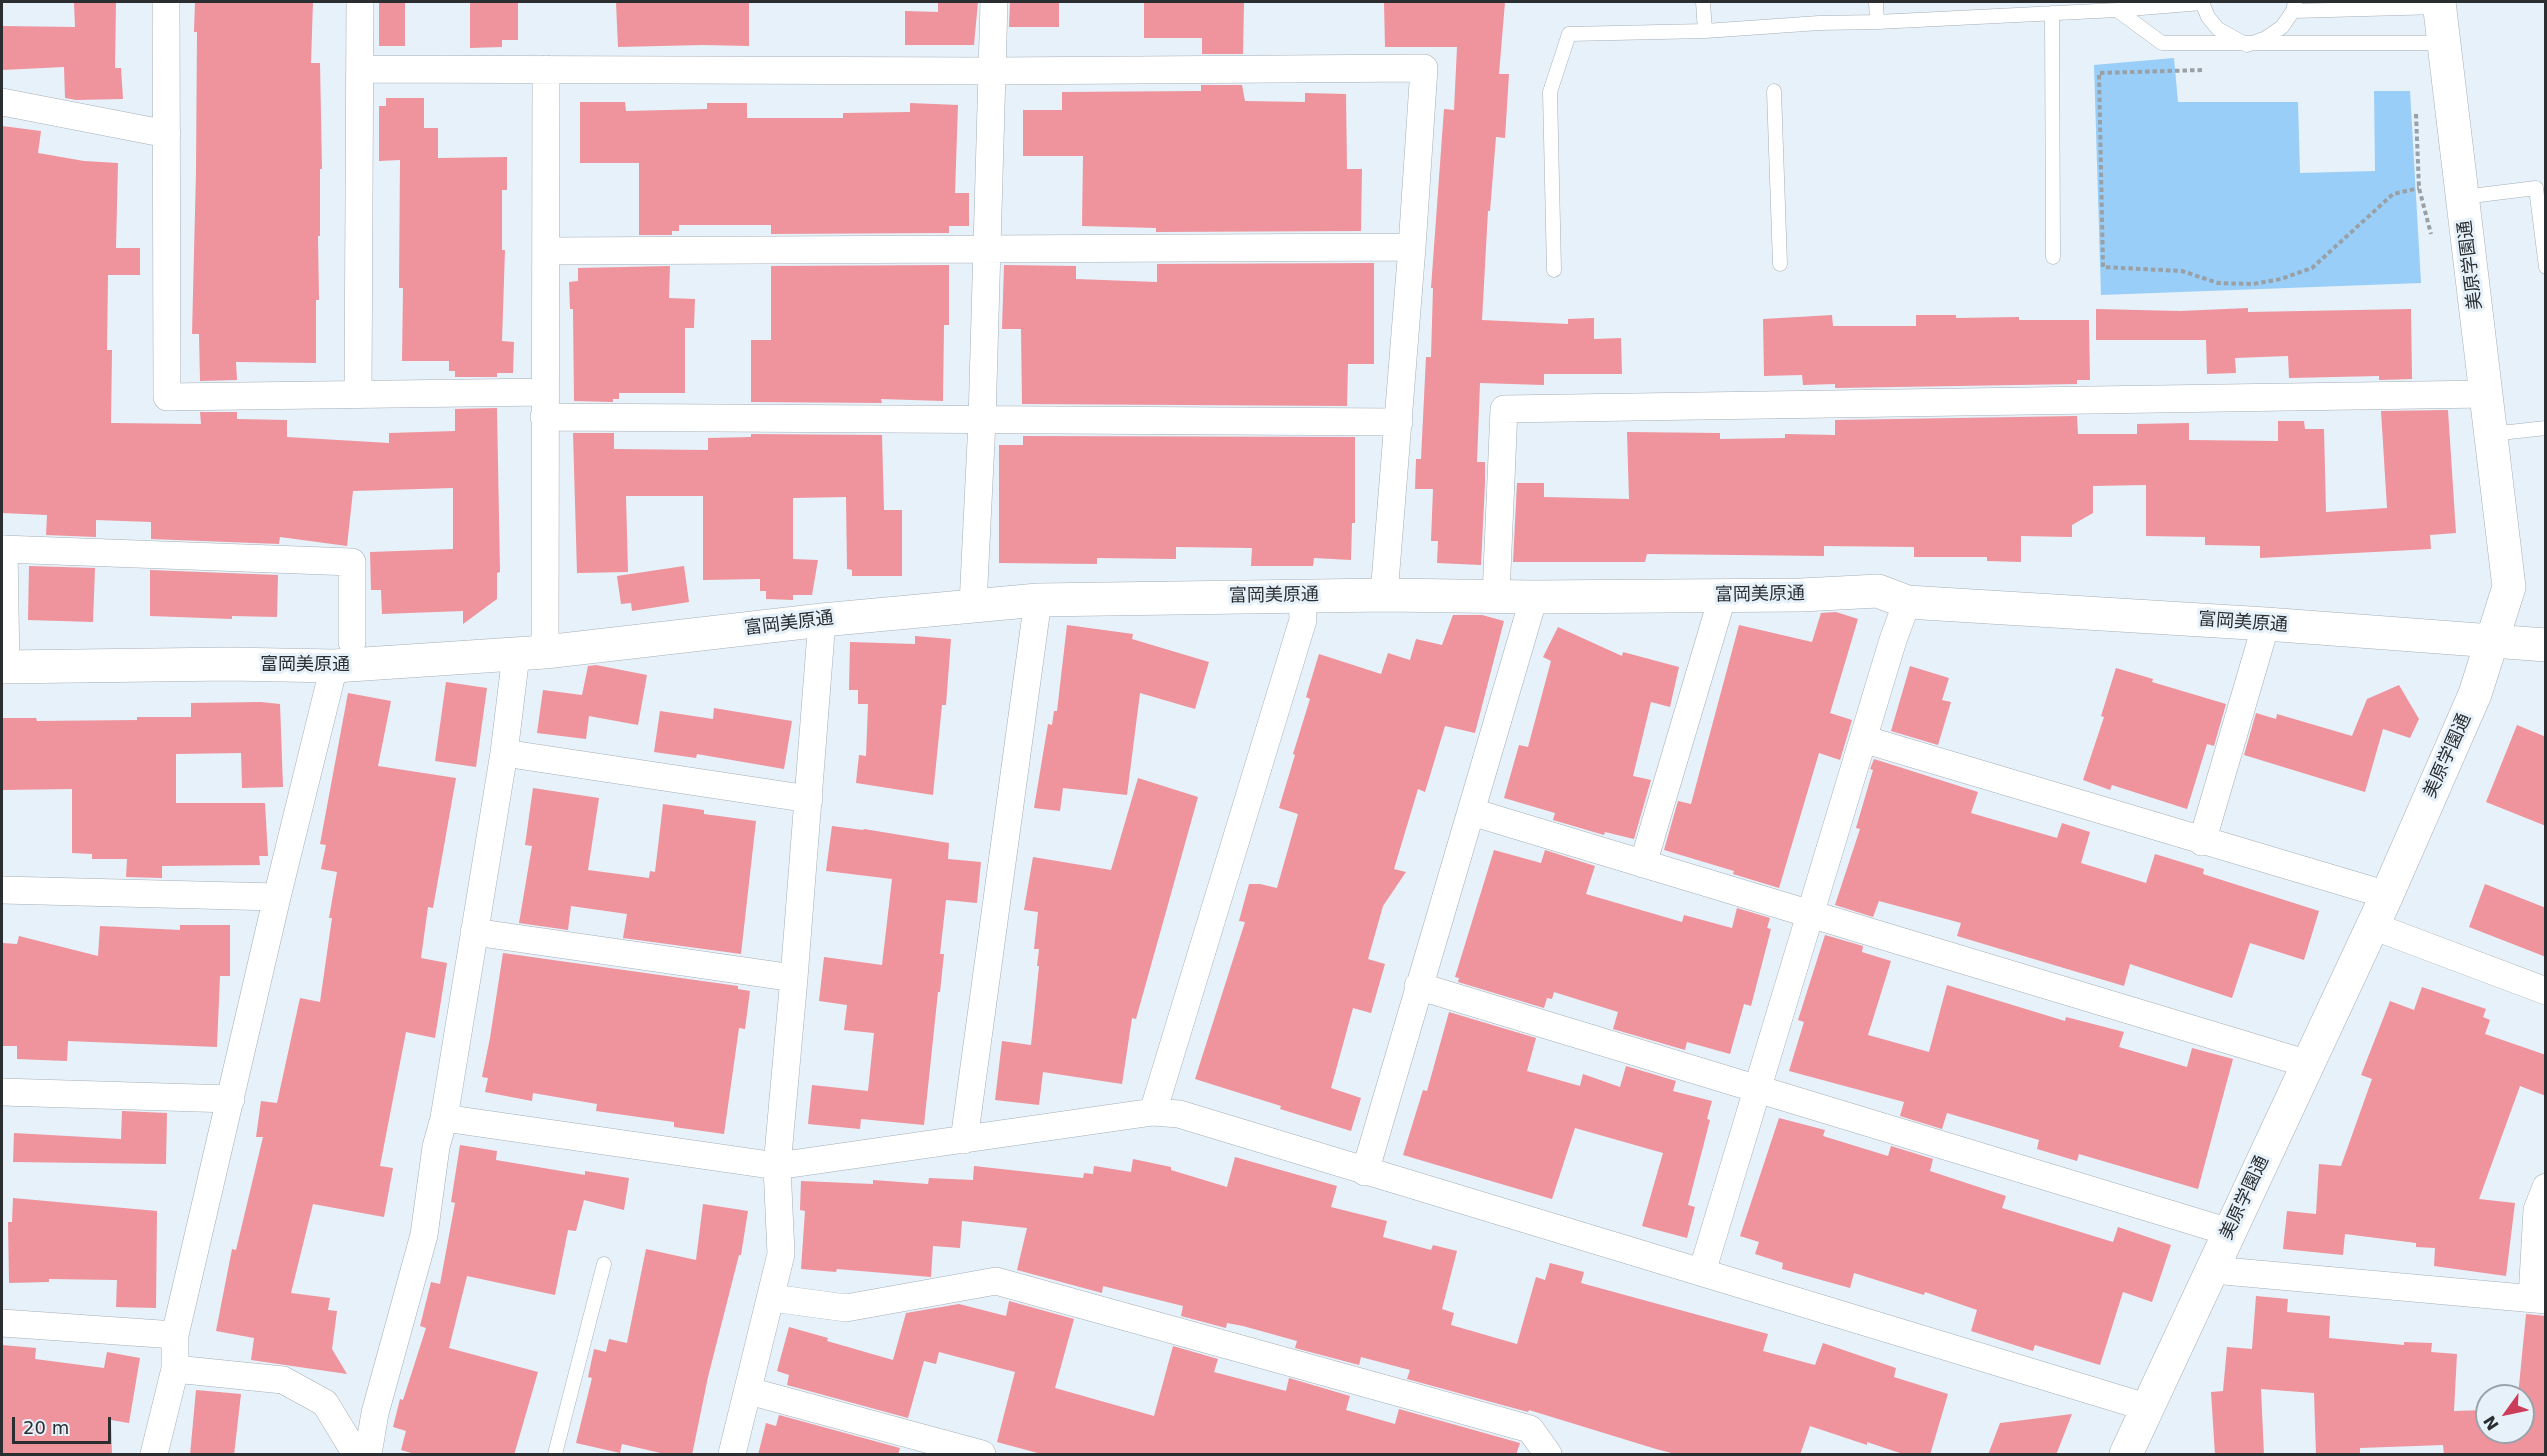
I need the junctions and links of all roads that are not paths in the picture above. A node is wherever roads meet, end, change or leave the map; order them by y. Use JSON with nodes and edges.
{"nodes":[{"id":1,"x":166,"y":2,"type":"edge"},
{"id":2,"x":360,"y":2,"type":"edge"},
{"id":3,"x":994,"y":2,"type":"edge"},
{"id":4,"x":1703,"y":2,"type":"edge"},
{"id":5,"x":1876,"y":2,"type":"edge"},
{"id":6,"x":2202,"y":2,"type":"edge"},
{"id":7,"x":2439,"y":4,"type":"edge"},
{"id":8,"x":2294,"y":6,"type":"edge"},
{"id":9,"x":2117,"y":10,"type":"junction"},
{"id":10,"x":2052,"y":13,"type":"junction"},
{"id":11,"x":1877,"y":22,"type":"junction"},
{"id":12,"x":1705,"y":31,"type":"junction"},
{"id":13,"x":2443,"y":43,"type":"junction"},
{"id":14,"x":2247,"y":45,"type":"junction"},
{"id":15,"x":360,"y":69,"type":"junction"},
{"id":16,"x":546,"y":69,"type":"junction"},
{"id":17,"x":993,"y":71,"type":"junction"},
{"id":18,"x":1774,"y":91,"type":"dead end"},
{"id":19,"x":2,"y":102,"type":"edge"},
{"id":20,"x":167,"y":134,"type":"junction"},
{"id":21,"x":2541,"y":188,"type":"edge"},
{"id":22,"x":2463,"y":197,"type":"junction"},
{"id":23,"x":1412,"y":247,"type":"junction"},
{"id":24,"x":987,"y":248,"type":"junction"},
{"id":25,"x":546,"y":251,"type":"junction"},
{"id":26,"x":2052,"y":257,"type":"dead end"},
{"id":27,"x":1780,"y":264,"type":"dead end"},
{"id":28,"x":2546,"y":267,"type":"edge"},
{"id":29,"x":1554,"y":270,"type":"dead end"},
{"id":30,"x":358,"y":394,"type":"junction"},
{"id":31,"x":2486,"y":394,"type":"junction"},
{"id":32,"x":544,"y":404,"type":"junction"},
{"id":33,"x":982,"y":421,"type":"junction"},
{"id":34,"x":1399,"y":422,"type":"junction"},
{"id":35,"x":2546,"y":428,"type":"edge"},
{"id":36,"x":2490,"y":434,"type":"junction"},
{"id":37,"x":3,"y":549,"type":"edge"},
{"id":38,"x":1384,"y":595,"type":"junction"},
{"id":39,"x":1723,"y":595,"type":"junction"},
{"id":40,"x":1302,"y":596,"type":"junction"},
{"id":41,"x":1496,"y":596,"type":"junction"},
{"id":42,"x":1534,"y":597,"type":"junction"},
{"id":43,"x":1038,"y":600,"type":"junction"},
{"id":44,"x":1907,"y":602,"type":"junction"},
{"id":45,"x":973,"y":605,"type":"junction"},
{"id":46,"x":822,"y":620,"type":"junction"},
{"id":47,"x":2266,"y":624,"type":"junction"},
{"id":48,"x":2492,"y":642,"type":"junction"},
{"id":49,"x":2546,"y":645,"type":"edge"},
{"id":50,"x":531,"y":653,"type":"junction"},
{"id":51,"x":343,"y":654,"type":"junction"},
{"id":52,"x":4,"y":667,"type":"edge"},
{"id":53,"x":1863,"y":739,"type":"junction"},
{"id":54,"x":504,"y":753,"type":"junction"},
{"id":55,"x":808,"y":799,"type":"junction"},
{"id":56,"x":1472,"y":812,"type":"junction"},
{"id":57,"x":2202,"y":842,"type":"junction"},
{"id":58,"x":1643,"y":864,"type":"junction"},
{"id":59,"x":2,"y":890,"type":"edge"},
{"id":60,"x":2387,"y":896,"type":"junction"},
{"id":61,"x":277,"y":897,"type":"junction"},
{"id":62,"x":1810,"y":914,"type":"junction"},
{"id":63,"x":2373,"y":926,"type":"junction"},
{"id":64,"x":474,"y":932,"type":"junction"},
{"id":65,"x":794,"y":978,"type":"junction"},
{"id":66,"x":1418,"y":986,"type":"junction"},
{"id":67,"x":2546,"y":991,"type":"edge"},
{"id":68,"x":2308,"y":1064,"type":"junction"},
{"id":69,"x":1757,"y":1087,"type":"junction"},
{"id":70,"x":2,"y":1092,"type":"edge"},
{"id":71,"x":231,"y":1099,"type":"junction"},
{"id":72,"x":1153,"y":1112,"type":"junction"},
{"id":73,"x":444,"y":1118,"type":"junction"},
{"id":74,"x":964,"y":1140,"type":"junction"},
{"id":75,"x":777,"y":1166,"type":"junction"},
{"id":76,"x":1365,"y":1172,"type":"junction"},
{"id":77,"x":2546,"y":1187,"type":"edge"},
{"id":78,"x":2229,"y":1232,"type":"junction"},
{"id":79,"x":604,"y":1264,"type":"dead end"},
{"id":80,"x":2213,"y":1270,"type":"junction"},
{"id":81,"x":1702,"y":1272,"type":"junction"},
{"id":82,"x":772,"y":1298,"type":"junction"},
{"id":83,"x":2539,"y":1299,"type":"edge"},
{"id":84,"x":2,"y":1323,"type":"edge"},
{"id":85,"x":176,"y":1335,"type":"junction"},
{"id":86,"x":175,"y":1368,"type":"junction"},
{"id":87,"x":749,"y":1391,"type":"junction"},
{"id":88,"x":2149,"y":1408,"type":"junction"},
{"id":89,"x":154,"y":1455,"type":"edge"},
{"id":90,"x":356,"y":1455,"type":"edge"},
{"id":91,"x":368,"y":1455,"type":"edge"},
{"id":92,"x":555,"y":1455,"type":"edge"},
{"id":93,"x":732,"y":1455,"type":"edge"},
{"id":94,"x":982,"y":1455,"type":"edge"},
{"id":95,"x":1548,"y":1455,"type":"edge"},
{"id":96,"x":2126,"y":1455,"type":"edge"}],
"edges":[{"from":1,"to":20,"type":"street"},
{"from":2,"to":15,"type":"street"},
{"from":3,"to":17,"type":"street"},
{"from":4,"to":12,"type":"lane"},
{"from":5,"to":11,"type":"lane"},
{"from":6,"to":9,"type":"lane"},
{"from":6,"to":14,"type":"lane"},
{"from":7,"to":8,"type":"lane"},
{"from":7,"to":13,"type":"street","name":"美原学園通"},
{"from":8,"to":14,"type":"lane"},
{"from":9,"to":10,"type":"lane"},
{"from":9,"to":14,"type":"lane"},
{"from":10,"to":11,"type":"lane"},
{"from":10,"to":26,"type":"lane"},
{"from":11,"to":12,"type":"lane"},
{"from":12,"to":29,"type":"lane"},
{"from":13,"to":14,"type":"lane"},
{"from":13,"to":22,"type":"street","name":"美原学園通"},
{"from":15,"to":16,"type":"street"},
{"from":15,"to":30,"type":"street"},
{"from":16,"to":17,"type":"street"},
{"from":16,"to":25,"type":"street"},
{"from":17,"to":23,"type":"street"},
{"from":17,"to":24,"type":"street"},
{"from":18,"to":27,"type":"lane"},
{"from":19,"to":20,"type":"street"},
{"from":20,"to":30,"type":"street"},
{"from":21,"to":22,"type":"lane"},
{"from":21,"to":28,"type":"lane"},
{"from":22,"to":31,"type":"street","name":"美原学園通"},
{"from":23,"to":24,"type":"street"},
{"from":23,"to":34,"type":"street"},
{"from":24,"to":25,"type":"street"},
{"from":24,"to":33,"type":"street"},
{"from":25,"to":32,"type":"street"},
{"from":30,"to":32,"type":"street"},
{"from":31,"to":36,"type":"street","name":"美原学園通"},
{"from":31,"to":41,"type":"street"},
{"from":32,"to":33,"type":"street"},
{"from":32,"to":50,"type":"street"},
{"from":33,"to":34,"type":"street"},
{"from":33,"to":45,"type":"street"},
{"from":34,"to":38,"type":"street"},
{"from":35,"to":36,"type":"lane"},
{"from":36,"to":48,"type":"street","name":"美原学園通"},
{"from":37,"to":51,"type":"street"},
{"from":37,"to":52,"type":"street"},
{"from":38,"to":40,"type":"street","name":"富岡美原通"},
{"from":38,"to":41,"type":"street","name":"富岡美原通"},
{"from":39,"to":42,"type":"street","name":"富岡美原通"},
{"from":39,"to":44,"type":"street","name":"富岡美原通"},
{"from":39,"to":58,"type":"street"},
{"from":40,"to":43,"type":"street","name":"富岡美原通"},
{"from":40,"to":72,"type":"street"},
{"from":41,"to":42,"type":"street","name":"富岡美原通"},
{"from":42,"to":56,"type":"street"},
{"from":43,"to":45,"type":"street","name":"富岡美原通"},
{"from":43,"to":74,"type":"street"},
{"from":44,"to":47,"type":"street","name":"富岡美原通"},
{"from":44,"to":53,"type":"street"},
{"from":45,"to":46,"type":"street","name":"富岡美原通"},
{"from":46,"to":50,"type":"street","name":"富岡美原通"},
{"from":46,"to":55,"type":"street"},
{"from":47,"to":48,"type":"street","name":"富岡美原通"},
{"from":47,"to":57,"type":"street"},
{"from":48,"to":49,"type":"street","name":"富岡美原通"},
{"from":48,"to":60,"type":"street","name":"美原学園通"},
{"from":50,"to":51,"type":"street","name":"富岡美原通"},
{"from":50,"to":54,"type":"street"},
{"from":51,"to":52,"type":"street","name":"富岡美原通"},
{"from":51,"to":61,"type":"street"},
{"from":53,"to":57,"type":"street"},
{"from":53,"to":62,"type":"street"},
{"from":54,"to":55,"type":"street"},
{"from":54,"to":64,"type":"street"},
{"from":55,"to":65,"type":"street"},
{"from":56,"to":58,"type":"street"},
{"from":56,"to":66,"type":"street"},
{"from":57,"to":60,"type":"street"},
{"from":58,"to":62,"type":"street"},
{"from":59,"to":61,"type":"street"},
{"from":60,"to":63,"type":"street","name":"美原学園通"},
{"from":61,"to":71,"type":"street"},
{"from":62,"to":68,"type":"street"},
{"from":62,"to":69,"type":"street"},
{"from":63,"to":67,"type":"street"},
{"from":63,"to":68,"type":"street","name":"美原学園通"},
{"from":64,"to":65,"type":"street"},
{"from":64,"to":73,"type":"street"},
{"from":65,"to":75,"type":"street"},
{"from":66,"to":69,"type":"street"},
{"from":66,"to":76,"type":"street"},
{"from":68,"to":78,"type":"street","name":"美原学園通"},
{"from":69,"to":78,"type":"street"},
{"from":69,"to":81,"type":"street"},
{"from":70,"to":71,"type":"street"},
{"from":71,"to":85,"type":"street"},
{"from":72,"to":74,"type":"street"},
{"from":72,"to":76,"type":"street"},
{"from":73,"to":75,"type":"street"},
{"from":73,"to":91,"type":"street"},
{"from":74,"to":75,"type":"street"},
{"from":75,"to":82,"type":"street"},
{"from":76,"to":81,"type":"street"},
{"from":77,"to":83,"type":"street"},
{"from":78,"to":80,"type":"street","name":"美原学園通"},
{"from":79,"to":92,"type":"lane"},
{"from":80,"to":83,"type":"street"},
{"from":80,"to":88,"type":"street","name":"美原学園通"},
{"from":81,"to":88,"type":"street"},
{"from":82,"to":87,"type":"street"},
{"from":82,"to":95,"type":"street"},
{"from":84,"to":85,"type":"street"},
{"from":85,"to":86,"type":"street"},
{"from":86,"to":89,"type":"street"},
{"from":86,"to":90,"type":"street"},
{"from":87,"to":93,"type":"street"},
{"from":87,"to":94,"type":"street"},
{"from":88,"to":96,"type":"street","name":"美原学園通"}]}
